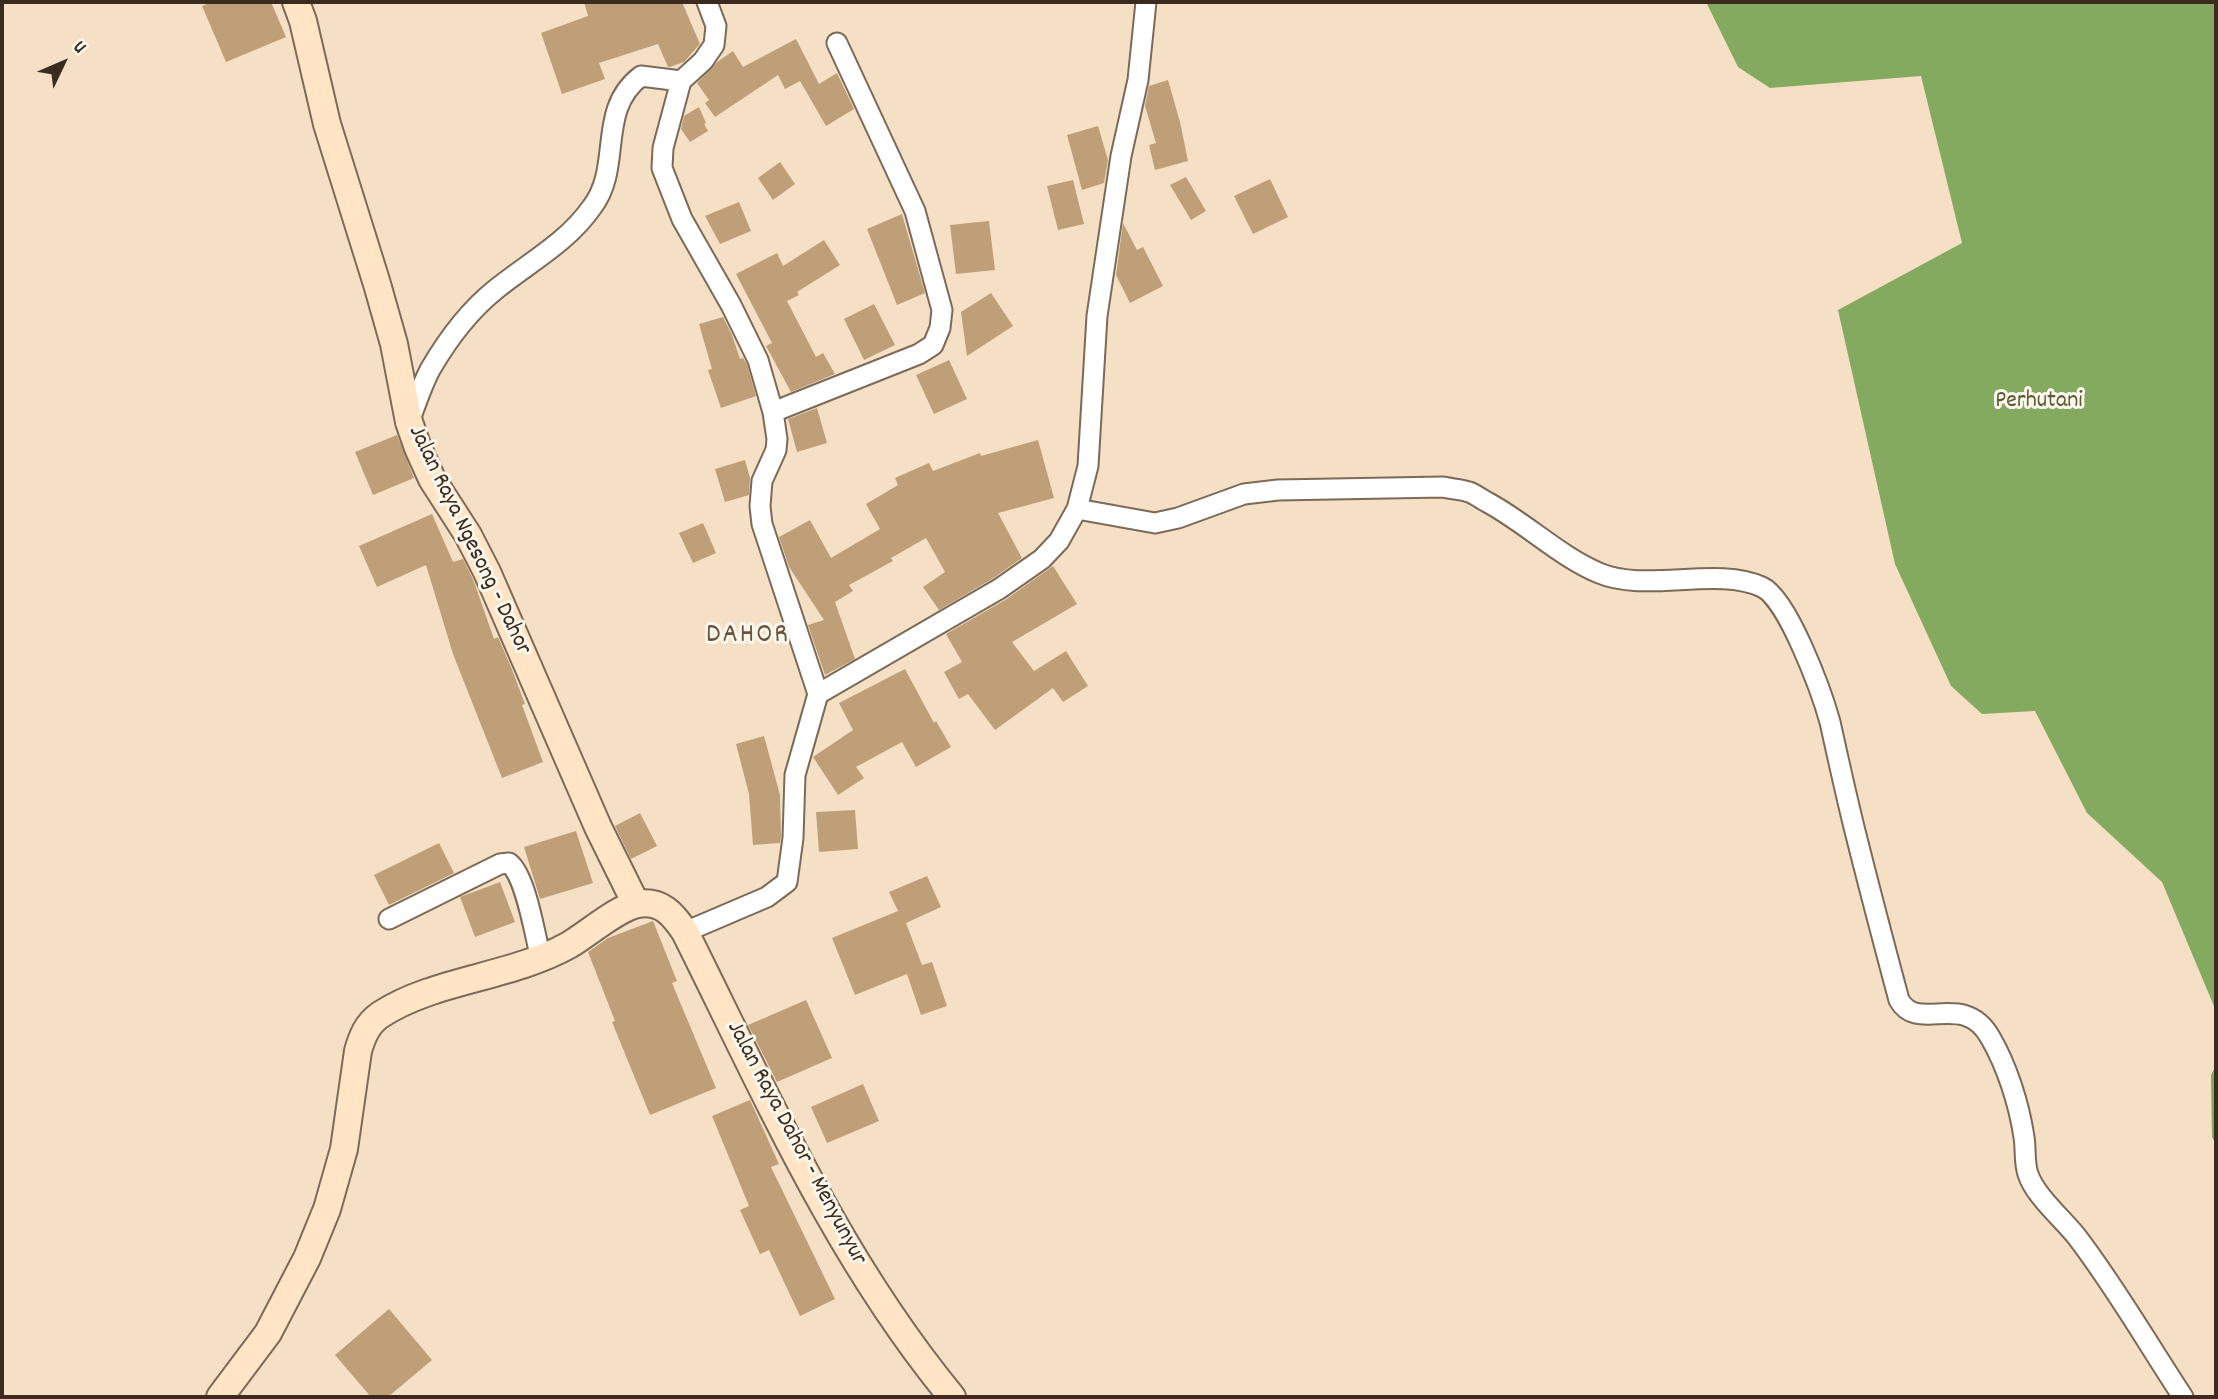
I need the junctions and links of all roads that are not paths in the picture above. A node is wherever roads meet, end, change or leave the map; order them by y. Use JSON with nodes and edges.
{"nodes":[{"id":1,"x":296,"y":2,"type":"edge"},
{"id":2,"x":707,"y":2,"type":"edge"},
{"id":3,"x":1146,"y":2,"type":"edge"},
{"id":4,"x":836,"y":43,"type":"dead end"},
{"id":5,"x":681,"y":81,"type":"junction"},
{"id":6,"x":773,"y":412,"type":"junction"},
{"id":7,"x":409,"y":422,"type":"junction"},
{"id":8,"x":1077,"y":509,"type":"junction"},
{"id":9,"x":818,"y":694,"type":"junction"},
{"id":10,"x":636,"y":904,"type":"junction"},
{"id":11,"x":389,"y":919,"type":"dead end"},
{"id":12,"x":685,"y":932,"type":"junction"},
{"id":13,"x":541,"y":959,"type":"junction"},
{"id":14,"x":220,"y":1397,"type":"edge"},
{"id":15,"x":952,"y":1397,"type":"edge"},
{"id":16,"x":2183,"y":1397,"type":"edge"}],
"edges":[{"from":1,"to":7,"type":"street","name":"Jalan Raya Ngesong - Dahor"},
{"from":2,"to":5,"type":"street"},
{"from":3,"to":8,"type":"street"},
{"from":4,"to":6,"type":"street"},
{"from":5,"to":6,"type":"street"},
{"from":5,"to":7,"type":"street"},
{"from":6,"to":9,"type":"street"},
{"from":7,"to":10,"type":"street","name":"Jalan Raya Ngesong - Dahor"},
{"from":8,"to":9,"type":"street"},
{"from":8,"to":16,"type":"street"},
{"from":9,"to":12,"type":"street"},
{"from":10,"to":12,"type":"street","name":"Jalan Raya Dahor - Menyunyur"},
{"from":10,"to":13,"type":"street"},
{"from":11,"to":13,"type":"street"},
{"from":12,"to":15,"type":"street","name":"Jalan Raya Dahor - Menyunyur"},
{"from":13,"to":14,"type":"street"}]}
